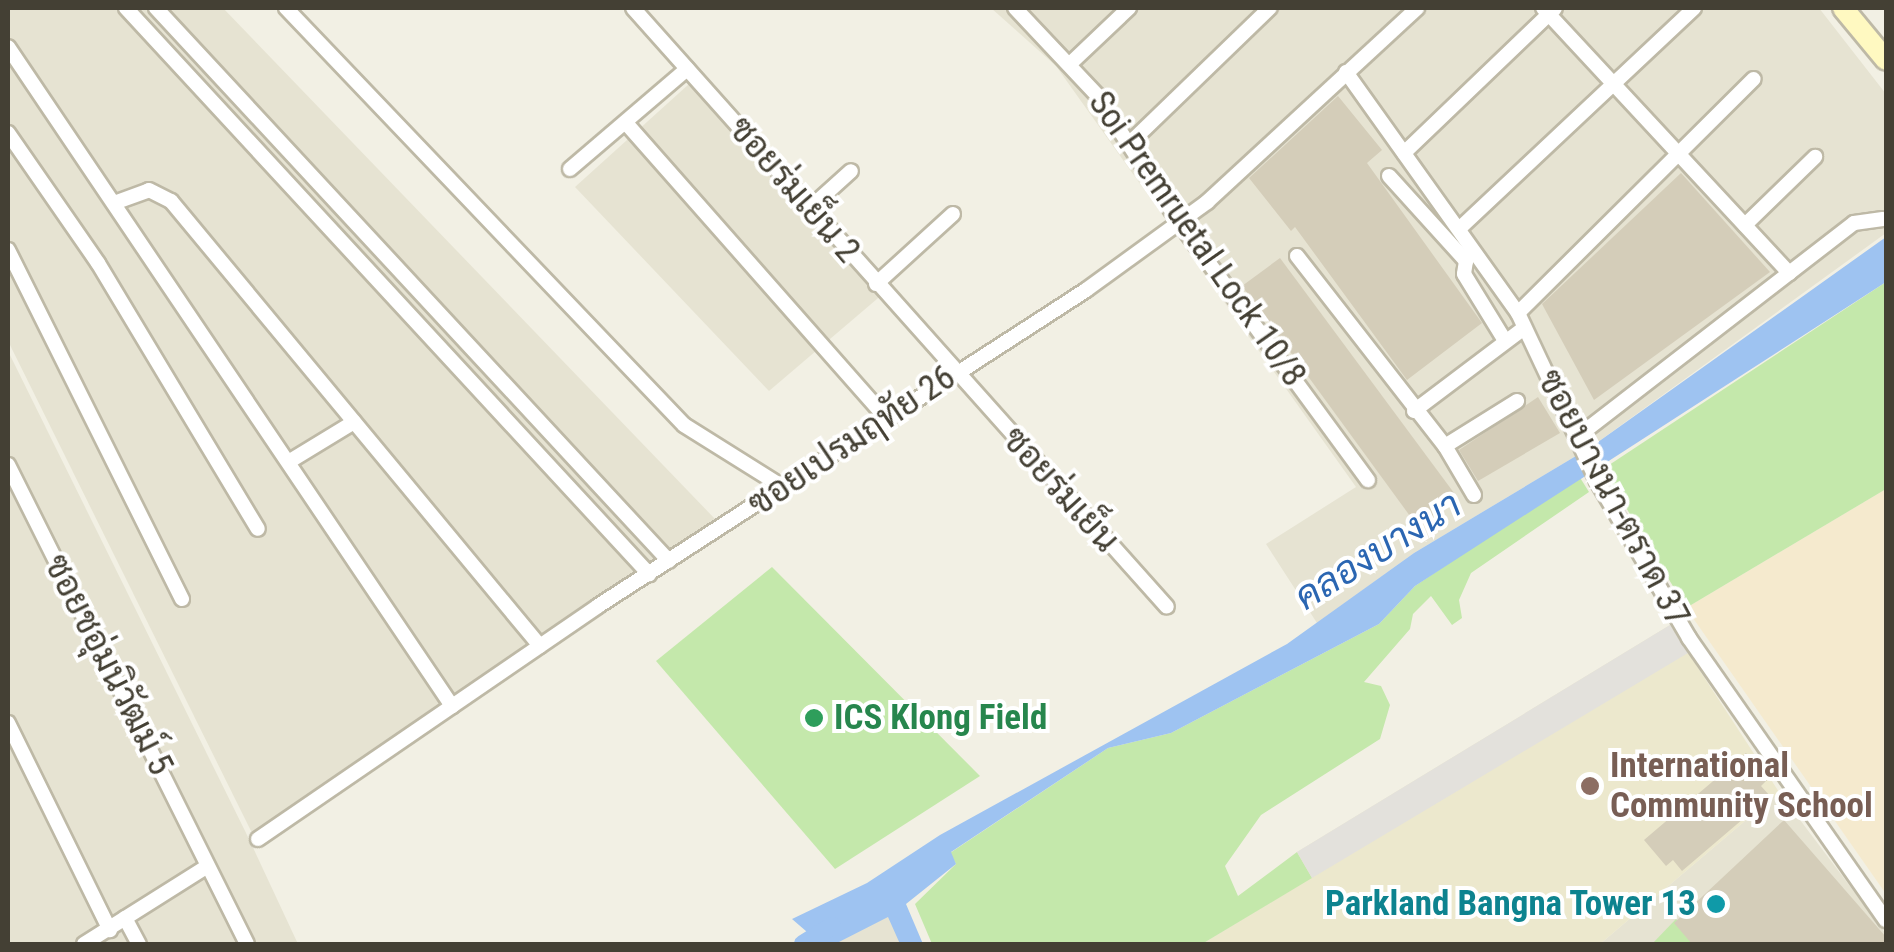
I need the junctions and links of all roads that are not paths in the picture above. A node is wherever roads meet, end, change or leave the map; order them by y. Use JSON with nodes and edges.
{"nodes":[{"id":1,"x":126,"y":8,"type":"edge"},
{"id":2,"x":156,"y":8,"type":"edge"},
{"id":3,"x":286,"y":8,"type":"edge"},
{"id":4,"x":632,"y":8,"type":"edge"},
{"id":5,"x":1015,"y":8,"type":"edge"},
{"id":6,"x":1130,"y":8,"type":"edge"},
{"id":7,"x":1270,"y":8,"type":"edge"},
{"id":8,"x":1417,"y":8,"type":"edge"},
{"id":9,"x":1694,"y":8,"type":"edge"},
{"id":10,"x":1844,"y":8,"type":"edge"},
{"id":11,"x":1858,"y":8,"type":"edge"},
{"id":12,"x":1549,"y":10,"type":"edge"},
{"id":13,"x":8,"y":47,"type":"edge"},
{"id":14,"x":1886,"y":57,"type":"edge"},
{"id":15,"x":1072,"y":62,"type":"junction"},
{"id":16,"x":687,"y":69,"type":"junction"},
{"id":17,"x":1346,"y":72,"type":"junction"},
{"id":18,"x":1754,"y":79,"type":"dead end"},
{"id":19,"x":224,"y":82,"type":"junction"},
{"id":20,"x":1613,"y":82,"type":"junction"},
{"id":21,"x":209,"y":96,"type":"junction"},
{"id":22,"x":626,"y":123,"type":"junction"},
{"id":23,"x":8,"y":133,"type":"edge"},
{"id":24,"x":1131,"y":142,"type":"junction"},
{"id":25,"x":1404,"y":154,"type":"junction"},
{"id":26,"x":1680,"y":154,"type":"junction"},
{"id":27,"x":1816,"y":158,"type":"dead end"},
{"id":28,"x":570,"y":169,"type":"dead end"},
{"id":29,"x":851,"y":171,"type":"dead end"},
{"id":30,"x":1388,"y":176,"type":"dead end"},
{"id":31,"x":114,"y":203,"type":"junction"},
{"id":32,"x":810,"y":208,"type":"junction"},
{"id":33,"x":953,"y":214,"type":"dead end"},
{"id":34,"x":1883,"y":219,"type":"dead end"},
{"id":35,"x":1179,"y":222,"type":"junction"},
{"id":36,"x":1745,"y":225,"type":"junction"},
{"id":37,"x":358,"y":226,"type":"junction"},
{"id":38,"x":1460,"y":228,"type":"junction"},
{"id":39,"x":342,"y":240,"type":"junction"},
{"id":40,"x":8,"y":250,"type":"edge"},
{"id":41,"x":1297,"y":256,"type":"dead end"},
{"id":42,"x":1790,"y":272,"type":"junction"},
{"id":43,"x":876,"y":284,"type":"junction"},
{"id":44,"x":1518,"y":313,"type":"junction"},
{"id":45,"x":1523,"y":329,"type":"junction"},
{"id":46,"x":1504,"y":339,"type":"junction"},
{"id":47,"x":488,"y":367,"type":"junction"},
{"id":48,"x":954,"y":372,"type":"junction"},
{"id":49,"x":472,"y":382,"type":"junction"},
{"id":50,"x":1517,"y":401,"type":"dead end"},
{"id":51,"x":1414,"y":411,"type":"junction"},
{"id":52,"x":886,"y":418,"type":"junction"},
{"id":53,"x":354,"y":422,"type":"junction"},
{"id":54,"x":1579,"y":440,"type":"junction"},
{"id":55,"x":1444,"y":446,"type":"junction"},
{"id":56,"x":565,"y":450,"type":"junction"},
{"id":57,"x":290,"y":461,"type":"junction"},
{"id":58,"x":8,"y":464,"type":"edge"},
{"id":59,"x":549,"y":464,"type":"junction"},
{"id":60,"x":1368,"y":480,"type":"dead end"},
{"id":61,"x":783,"y":487,"type":"junction"},
{"id":62,"x":1474,"y":495,"type":"dead end"},
{"id":63,"x":258,"y":529,"type":"dead end"},
{"id":64,"x":669,"y":562,"type":"junction"},
{"id":65,"x":650,"y":574,"type":"junction"},
{"id":66,"x":182,"y":599,"type":"dead end"},
{"id":67,"x":1166,"y":607,"type":"dead end"},
{"id":68,"x":540,"y":646,"type":"junction"},
{"id":69,"x":452,"y":706,"type":"junction"},
{"id":70,"x":8,"y":724,"type":"edge"},
{"id":71,"x":258,"y":838,"type":"dead end"},
{"id":72,"x":208,"y":866,"type":"junction"},
{"id":73,"x":126,"y":918,"type":"junction"},
{"id":74,"x":1886,"y":920,"type":"edge"},
{"id":75,"x":110,"y":930,"type":"junction"},
{"id":76,"x":84,"y":944,"type":"edge"},
{"id":77,"x":138,"y":944,"type":"edge"},
{"id":78,"x":246,"y":944,"type":"edge"}],
"edges":[{"from":1,"to":21,"type":"street"},
{"from":2,"to":19,"type":"street"},
{"from":3,"to":61,"type":"street"},
{"from":4,"to":16,"type":"street","name":"ซอยร่มเย็น 2"},
{"from":5,"to":15,"type":"street","name":"Soi Premruetal Lock 10/8"},
{"from":6,"to":15,"type":"street"},
{"from":7,"to":24,"type":"street"},
{"from":8,"to":17,"type":"street","name":"ซอยเปรมฤทัย 26"},
{"from":9,"to":20,"type":"street"},
{"from":10,"to":14,"type":"main road"},
{"from":11,"to":14,"type":"main road"},
{"from":12,"to":20,"type":"street"},
{"from":12,"to":25,"type":"street"},
{"from":13,"to":31,"type":"street"},
{"from":15,"to":24,"type":"street","name":"Soi Premruetal Lock 10/8"},
{"from":16,"to":22,"type":"street"},
{"from":16,"to":32,"type":"street","name":"ซอยร่มเย็น 2"},
{"from":17,"to":25,"type":"street","name":"ซอยบางนา-ตราด 37"},
{"from":17,"to":35,"type":"street","name":"ซอยเปรมฤทัย 26"},
{"from":18,"to":26,"type":"street"},
{"from":19,"to":21,"type":"street"},
{"from":19,"to":37,"type":"street"},
{"from":20,"to":26,"type":"street"},
{"from":20,"to":38,"type":"street"},
{"from":21,"to":39,"type":"street"},
{"from":22,"to":28,"type":"street"},
{"from":22,"to":52,"type":"street"},
{"from":23,"to":63,"type":"street"},
{"from":24,"to":35,"type":"street","name":"Soi Premruetal Lock 10/8"},
{"from":25,"to":38,"type":"street","name":"ซอยบางนา-ตราด 37"},
{"from":26,"to":36,"type":"street"},
{"from":26,"to":44,"type":"street"},
{"from":27,"to":36,"type":"street"},
{"from":29,"to":32,"type":"street"},
{"from":30,"to":46,"type":"street"},
{"from":31,"to":53,"type":"street"},
{"from":31,"to":57,"type":"street"},
{"from":32,"to":43,"type":"street","name":"ซอยร่มเย็น 2"},
{"from":33,"to":43,"type":"street"},
{"from":34,"to":42,"type":"street"},
{"from":35,"to":48,"type":"street","name":"ซอยเปรมฤทัย 26"},
{"from":35,"to":60,"type":"street","name":"Soi Premruetal Lock 10/8"},
{"from":36,"to":42,"type":"street"},
{"from":37,"to":39,"type":"street"},
{"from":37,"to":47,"type":"street"},
{"from":38,"to":44,"type":"street","name":"ซอยบางนา-ตราด 37"},
{"from":39,"to":49,"type":"street"},
{"from":40,"to":66,"type":"street"},
{"from":41,"to":51,"type":"street"},
{"from":42,"to":54,"type":"street"},
{"from":43,"to":48,"type":"street","name":"ซอยร่มเย็น 2"},
{"from":44,"to":45,"type":"street","name":"ซอยบางนา-ตราด 37"},
{"from":45,"to":46,"type":"street"},
{"from":45,"to":54,"type":"street","name":"ซอยบางนา-ตราด 37"},
{"from":46,"to":51,"type":"street"},
{"from":47,"to":49,"type":"street"},
{"from":47,"to":56,"type":"street"},
{"from":48,"to":52,"type":"street","name":"ซอยเปรมฤทัย 26"},
{"from":48,"to":67,"type":"street","name":"ซอยร่มเย็น"},
{"from":49,"to":59,"type":"street"},
{"from":50,"to":55,"type":"street"},
{"from":51,"to":55,"type":"street"},
{"from":52,"to":61,"type":"street","name":"ซอยเปรมฤทัย 26"},
{"from":53,"to":57,"type":"street"},
{"from":53,"to":68,"type":"street"},
{"from":54,"to":74,"type":"street","name":"ซอยบางนา-ตราด 37"},
{"from":55,"to":62,"type":"street"},
{"from":56,"to":59,"type":"street"},
{"from":56,"to":64,"type":"street"},
{"from":57,"to":69,"type":"street"},
{"from":58,"to":72,"type":"street","name":"ซอยชอุ่มนิวัฒม์ 5"},
{"from":59,"to":65,"type":"street"},
{"from":61,"to":64,"type":"street","name":"ซอยเปรมฤทัย 26"},
{"from":64,"to":65,"type":"street","name":"ซอยเปรมฤทัย 26"},
{"from":65,"to":68,"type":"street","name":"ซอยเปรมฤทัย 26"},
{"from":68,"to":69,"type":"street","name":"ซอยเปรมฤทัย 26"},
{"from":69,"to":71,"type":"street","name":"ซอยเปรมฤทัย 26"},
{"from":70,"to":75,"type":"street"},
{"from":72,"to":73,"type":"street"},
{"from":72,"to":78,"type":"street","name":"ซอยชอุ่มนิวัฒม์ 5"},
{"from":73,"to":75,"type":"street"},
{"from":73,"to":77,"type":"street"},
{"from":75,"to":76,"type":"street"}]}
